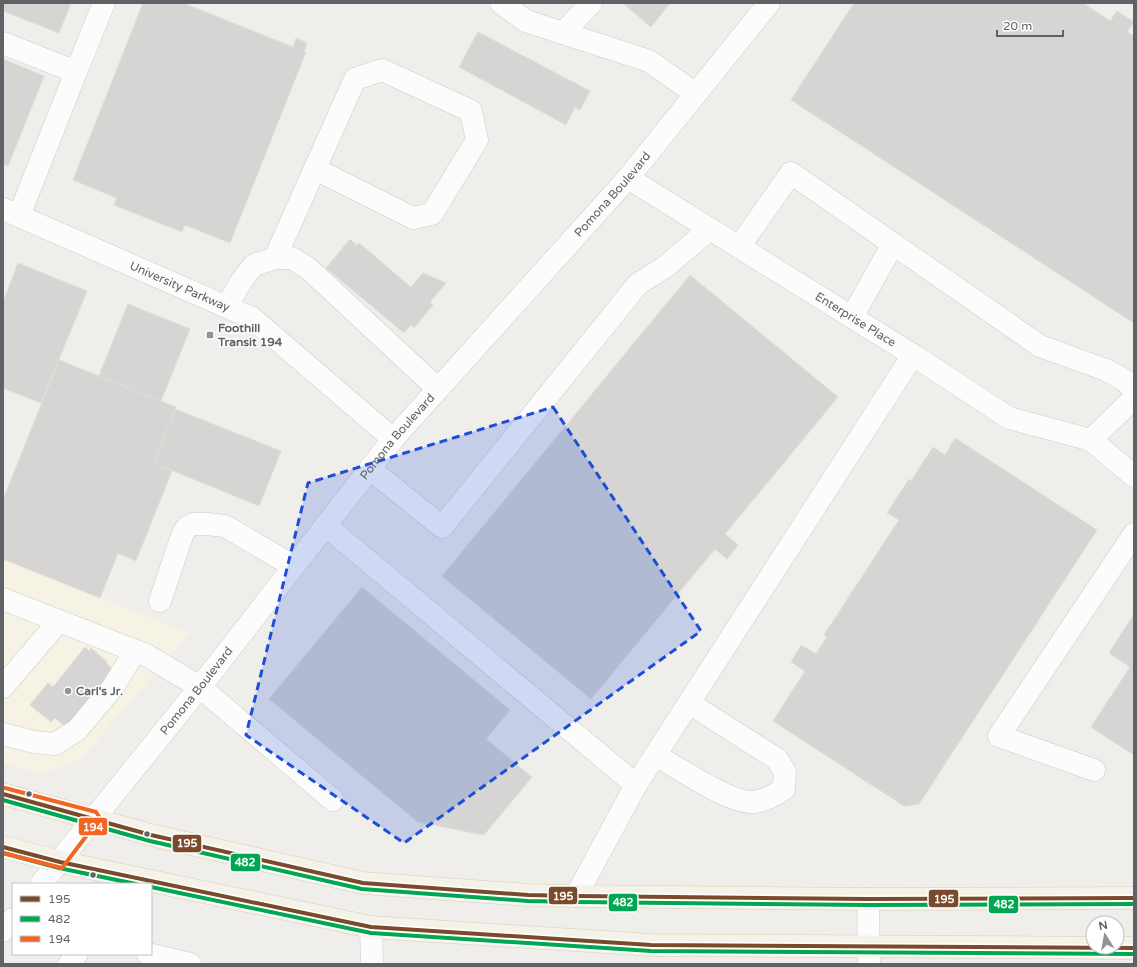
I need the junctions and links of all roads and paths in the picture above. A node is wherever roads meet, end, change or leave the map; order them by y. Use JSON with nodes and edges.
{"nodes":[{"id":1,"x":104,"y":3,"type":"edge"},
{"id":2,"x":501,"y":3,"type":"edge"},
{"id":3,"x":591,"y":3,"type":"edge"},
{"id":4,"x":769,"y":3,"type":"edge"},
{"id":5,"x":563,"y":33,"type":"junction"},
{"id":6,"x":3,"y":43,"type":"edge"},
{"id":7,"x":76,"y":72,"type":"junction"},
{"id":8,"x":696,"y":94,"type":"junction"},
{"id":9,"x":315,"y":169,"type":"junction"},
{"id":10,"x":628,"y":178,"type":"junction"},
{"id":11,"x":7,"y":211,"type":"edge"},
{"id":12,"x":710,"y":229,"type":"junction"},
{"id":13,"x":893,"y":244,"type":"junction"},
{"id":14,"x":739,"y":247,"type":"junction"},
{"id":15,"x":274,"y":258,"type":"junction"},
{"id":16,"x":227,"y":306,"type":"junction"},
{"id":17,"x":852,"y":317,"type":"junction"},
{"id":18,"x":913,"y":355,"type":"junction"},
{"id":19,"x":438,"y":389,"type":"junction"},
{"id":20,"x":1134,"y":391,"type":"edge"},
{"id":21,"x":1134,"y":398,"type":"edge"},
{"id":22,"x":393,"y":439,"type":"junction"},
{"id":23,"x":1091,"y":440,"type":"junction"},
{"id":24,"x":370,"y":469,"type":"junction"},
{"id":25,"x":1134,"y":476,"type":"edge"},
{"id":26,"x":325,"y":525,"type":"junction"},
{"id":27,"x":1134,"y":534,"type":"edge"},
{"id":28,"x":293,"y":566,"type":"junction"},
{"id":29,"x":3,"y":599,"type":"edge"},
{"id":30,"x":160,"y":601,"type":"dead end"},
{"id":31,"x":59,"y":620,"type":"junction"},
{"id":32,"x":135,"y":651,"type":"junction"},
{"id":33,"x":3,"y":687,"type":"edge"},
{"id":34,"x":200,"y":687,"type":"junction"},
{"id":35,"x":688,"y":704,"type":"junction"},
{"id":36,"x":3,"y":734,"type":"edge"},
{"id":37,"x":656,"y":755,"type":"junction"},
{"id":38,"x":1094,"y":770,"type":"dead end"},
{"id":39,"x":636,"y":785,"type":"junction"},
{"id":40,"x":3,"y":794,"type":"edge"},
{"id":41,"x":333,"y":800,"type":"dead end"},
{"id":42,"x":94,"y":818,"type":"junction"},
{"id":43,"x":3,"y":847,"type":"edge"},
{"id":44,"x":60,"y":862,"type":"junction"},
{"id":45,"x":42,"y":883,"type":"edge"},
{"id":46,"x":576,"y":896,"type":"junction"},
{"id":47,"x":1134,"y":898,"type":"edge"},
{"id":48,"x":868,"y":899,"type":"junction"},
{"id":49,"x":12,"y":920,"type":"edge"},
{"id":50,"x":371,"y":927,"type":"junction"},
{"id":51,"x":3,"y":931,"type":"edge"},
{"id":52,"x":1134,"y":948,"type":"edge"},
{"id":53,"x":76,"y":955,"type":"edge"},
{"id":54,"x":152,"y":955,"type":"edge"},
{"id":55,"x":869,"y":956,"type":"edge"},
{"id":56,"x":69,"y":964,"type":"edge"},
{"id":57,"x":190,"y":964,"type":"edge"},
{"id":58,"x":372,"y":964,"type":"edge"}],
"edges":[{"from":1,"to":7,"type":"street"},
{"from":2,"to":5,"type":"street"},
{"from":3,"to":5,"type":"street"},
{"from":4,"to":8,"type":"street","name":"Pomona Boulevard"},
{"from":5,"to":8,"type":"street"},
{"from":6,"to":7,"type":"street"},
{"from":7,"to":11,"type":"street"},
{"from":8,"to":10,"type":"street","name":"Pomona Boulevard"},
{"from":9,"to":9,"type":"street"},
{"from":9,"to":15,"type":"street"},
{"from":10,"to":12,"type":"street","name":"Enterprise Place"},
{"from":10,"to":19,"type":"street","name":"Pomona Boulevard"},
{"from":11,"to":16,"type":"street","name":"University Parkway"},
{"from":12,"to":14,"type":"street","name":"Enterprise Place"},
{"from":12,"to":24,"type":"street"},
{"from":13,"to":14,"type":"street"},
{"from":13,"to":17,"type":"street"},
{"from":13,"to":20,"type":"street"},
{"from":14,"to":17,"type":"street","name":"Enterprise Place"},
{"from":15,"to":16,"type":"street"},
{"from":15,"to":19,"type":"street"},
{"from":16,"to":22,"type":"street","name":"University Parkway"},
{"from":17,"to":18,"type":"street","name":"Enterprise Place"},
{"from":18,"to":23,"type":"street","name":"Enterprise Place"},
{"from":18,"to":35,"type":"street"},
{"from":19,"to":22,"type":"street","name":"Pomona Boulevard"},
{"from":21,"to":23,"type":"street"},
{"from":22,"to":24,"type":"street","name":"Pomona Boulevard"},
{"from":23,"to":25,"type":"street"},
{"from":24,"to":26,"type":"street","name":"Pomona Boulevard"},
{"from":26,"to":28,"type":"street","name":"Pomona Boulevard"},
{"from":26,"to":39,"type":"street"},
{"from":27,"to":38,"type":"street"},
{"from":28,"to":30,"type":"street"},
{"from":28,"to":34,"type":"street","name":"Pomona Boulevard"},
{"from":29,"to":31,"type":"street"},
{"from":31,"to":32,"type":"street"},
{"from":31,"to":33,"type":"street"},
{"from":32,"to":34,"type":"street"},
{"from":32,"to":36,"type":"street"},
{"from":34,"to":41,"type":"street"},
{"from":34,"to":42,"type":"street","name":"Pomona Boulevard"},
{"from":35,"to":37,"type":"street"},
{"from":35,"to":37,"type":"street"},
{"from":37,"to":39,"type":"street"},
{"from":39,"to":46,"type":"street"},
{"from":40,"to":42,"type":"main road"},
{"from":42,"to":44,"type":"street","name":"Pomona Boulevard"},
{"from":42,"to":46,"type":"main road"},
{"from":43,"to":44,"type":"main road"},
{"from":44,"to":45,"type":"street","name":"Pomona Boulevard"},
{"from":44,"to":50,"type":"main road"},
{"from":46,"to":48,"type":"main road"},
{"from":47,"to":48,"type":"main road"},
{"from":48,"to":55,"type":"street"},
{"from":49,"to":51,"type":"street"},
{"from":50,"to":55,"type":"main road"},
{"from":50,"to":58,"type":"street"},
{"from":52,"to":55,"type":"main road"},
{"from":53,"to":56,"type":"street"},
{"from":54,"to":57,"type":"street"}]}
